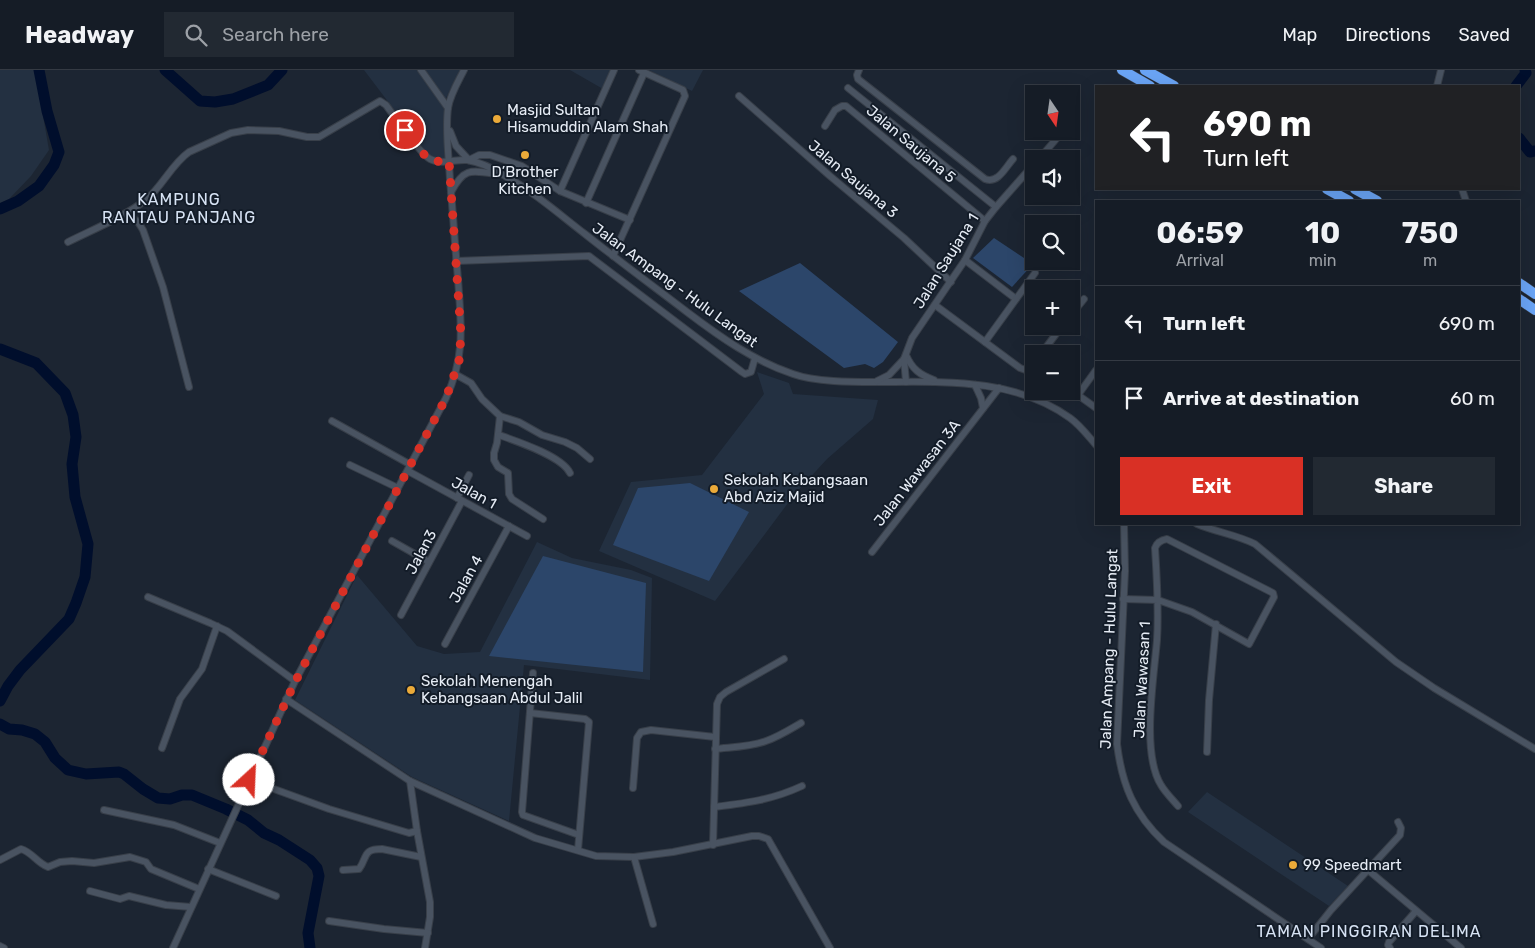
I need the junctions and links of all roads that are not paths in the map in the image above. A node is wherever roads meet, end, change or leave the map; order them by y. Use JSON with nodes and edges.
{"nodes":[{"id":1,"x":420,"y":70,"type":"edge"},
{"id":2,"x":464,"y":70,"type":"edge"},
{"id":3,"x":614,"y":70,"type":"edge"},
{"id":4,"x":859,"y":70,"type":"edge"},
{"id":5,"x":1122,"y":70,"type":"edge"},
{"id":6,"x":1145,"y":70,"type":"edge"},
{"id":7,"x":1441,"y":70,"type":"edge"},
{"id":8,"x":641,"y":71,"type":"edge"},
{"id":9,"x":1148,"y":85,"type":"edge"},
{"id":10,"x":1172,"y":85,"type":"edge"},
{"id":11,"x":1437,"y":85,"type":"edge"},
{"id":12,"x":848,"y":88,"type":"dead end"},
{"id":13,"x":739,"y":96,"type":"dead end"},
{"id":14,"x":448,"y":108,"type":"junction"},
{"id":15,"x":825,"y":126,"type":"dead end"},
{"id":16,"x":921,"y":129,"type":"junction"},
{"id":17,"x":913,"y":140,"type":"junction"},
{"id":18,"x":1055,"y":140,"type":"edge"},
{"id":19,"x":1047,"y":150,"type":"edge"},
{"id":20,"x":1013,"y":159,"type":"dead end"},
{"id":21,"x":469,"y":160,"type":"junction"},
{"id":22,"x":449,"y":161,"type":"junction"},
{"id":23,"x":1025,"y":174,"type":"edge"},
{"id":24,"x":505,"y":175,"type":"junction"},
{"id":25,"x":1329,"y":190,"type":"edge"},
{"id":26,"x":1357,"y":190,"type":"edge"},
{"id":27,"x":560,"y":191,"type":"junction"},
{"id":28,"x":451,"y":192,"type":"junction"},
{"id":29,"x":1347,"y":200,"type":"edge"},
{"id":30,"x":1375,"y":200,"type":"edge"},
{"id":31,"x":586,"y":203,"type":"junction"},
{"id":32,"x":996,"y":207,"type":"junction"},
{"id":33,"x":126,"y":213,"type":"junction"},
{"id":34,"x":630,"y":220,"type":"junction"},
{"id":35,"x":985,"y":222,"type":"junction"},
{"id":36,"x":68,"y":242,"type":"dead end"},
{"id":37,"x":613,"y":256,"type":"junction"},
{"id":38,"x":965,"y":260,"type":"junction"},
{"id":39,"x":456,"y":261,"type":"junction"},
{"id":40,"x":1035,"y":273,"type":"dead end"},
{"id":41,"x":951,"y":282,"type":"junction"},
{"id":42,"x":1520,"y":284,"type":"edge"},
{"id":43,"x":1535,"y":294,"type":"edge"},
{"id":44,"x":1016,"y":299,"type":"junction"},
{"id":45,"x":1084,"y":299,"type":"dead end"},
{"id":46,"x":1520,"y":300,"type":"edge"},
{"id":47,"x":1080,"y":304,"type":"edge"},
{"id":48,"x":935,"y":305,"type":"junction"},
{"id":49,"x":1535,"y":310,"type":"edge"},
{"id":50,"x":985,"y":342,"type":"junction"},
{"id":51,"x":904,"y":357,"type":"junction"},
{"id":52,"x":755,"y":358,"type":"junction"},
{"id":53,"x":1025,"y":370,"type":"edge"},
{"id":54,"x":1095,"y":371,"type":"edge"},
{"id":55,"x":455,"y":374,"type":"junction"},
{"id":56,"x":874,"y":382,"type":"junction"},
{"id":57,"x":906,"y":382,"type":"junction"},
{"id":58,"x":941,"y":383,"type":"junction"},
{"id":59,"x":975,"y":385,"type":"junction"},
{"id":60,"x":189,"y":387,"type":"dead end"},
{"id":61,"x":999,"y":388,"type":"junction"},
{"id":62,"x":1080,"y":392,"type":"edge"},
{"id":63,"x":1080,"y":396,"type":"edge"},
{"id":64,"x":1095,"y":407,"type":"edge"},
{"id":65,"x":983,"y":408,"type":"junction"},
{"id":66,"x":500,"y":416,"type":"junction"},
{"id":67,"x":332,"y":421,"type":"dead end"},
{"id":68,"x":499,"y":435,"type":"junction"},
{"id":69,"x":1095,"y":444,"type":"edge"},
{"id":70,"x":590,"y":458,"type":"dead end"},
{"id":71,"x":350,"y":465,"type":"dead end"},
{"id":72,"x":409,"y":468,"type":"junction"},
{"id":73,"x":570,"y":473,"type":"dead end"},
{"id":74,"x":469,"y":474,"type":"dead end"},
{"id":75,"x":398,"y":488,"type":"junction"},
{"id":76,"x":460,"y":499,"type":"junction"},
{"id":77,"x":543,"y":519,"type":"dead end"},
{"id":78,"x":1124,"y":525,"type":"edge"},
{"id":79,"x":1200,"y":525,"type":"edge"},
{"id":80,"x":509,"y":526,"type":"junction"},
{"id":81,"x":527,"y":536,"type":"dead end"},
{"id":82,"x":392,"y":541,"type":"dead end"},
{"id":83,"x":872,"y":552,"type":"dead end"},
{"id":84,"x":429,"y":562,"type":"junction"},
{"id":85,"x":148,"y":597,"type":"dead end"},
{"id":86,"x":1123,"y":599,"type":"junction"},
{"id":87,"x":1158,"y":600,"type":"junction"},
{"id":88,"x":401,"y":615,"type":"dead end"},
{"id":89,"x":1216,"y":624,"type":"junction"},
{"id":90,"x":217,"y":626,"type":"junction"},
{"id":91,"x":445,"y":644,"type":"dead end"},
{"id":92,"x":784,"y":659,"type":"dead end"},
{"id":93,"x":533,"y":673,"type":"dead end"},
{"id":94,"x":295,"y":682,"type":"junction"},
{"id":95,"x":286,"y":699,"type":"junction"},
{"id":96,"x":530,"y":713,"type":"junction"},
{"id":97,"x":801,"y":723,"type":"dead end"},
{"id":98,"x":715,"y":737,"type":"junction"},
{"id":99,"x":162,"y":748,"type":"dead end"},
{"id":100,"x":715,"y":749,"type":"junction"},
{"id":101,"x":1535,"y":749,"type":"edge"},
{"id":102,"x":1207,"y":752,"type":"dead end"},
{"id":103,"x":249,"y":780,"type":"junction"},
{"id":104,"x":410,"y":781,"type":"junction"},
{"id":105,"x":802,"y":786,"type":"dead end"},
{"id":106,"x":633,"y":788,"type":"dead end"},
{"id":107,"x":1178,"y":806,"type":"dead end"},
{"id":108,"x":714,"y":807,"type":"junction"},
{"id":109,"x":104,"y":810,"type":"dead end"},
{"id":110,"x":1398,"y":822,"type":"dead end"},
{"id":111,"x":416,"y":831,"type":"junction"},
{"id":112,"x":579,"y":835,"type":"junction"},
{"id":113,"x":220,"y":843,"type":"junction"},
{"id":114,"x":713,"y":845,"type":"junction"},
{"id":115,"x":578,"y":850,"type":"junction"},
{"id":116,"x":421,"y":857,"type":"junction"},
{"id":117,"x":634,"y":857,"type":"junction"},
{"id":118,"x":0,"y":860,"type":"edge"},
{"id":119,"x":208,"y":869,"type":"junction"},
{"id":120,"x":342,"y":870,"type":"dead end"},
{"id":121,"x":1368,"y":870,"type":"junction"},
{"id":122,"x":199,"y":889,"type":"junction"},
{"id":123,"x":90,"y":891,"type":"dead end"},
{"id":124,"x":276,"y":896,"type":"dead end"},
{"id":125,"x":191,"y":907,"type":"junction"},
{"id":126,"x":1416,"y":910,"type":"junction"},
{"id":127,"x":328,"y":921,"type":"dead end"},
{"id":128,"x":653,"y":924,"type":"dead end"},
{"id":129,"x":428,"y":933,"type":"junction"},
{"id":130,"x":1308,"y":939,"type":"junction"},
{"id":131,"x":0,"y":946,"type":"edge"},
{"id":132,"x":4,"y":948,"type":"edge"},
{"id":133,"x":173,"y":948,"type":"edge"},
{"id":134,"x":425,"y":948,"type":"edge"},
{"id":135,"x":830,"y":948,"type":"edge"},
{"id":136,"x":1322,"y":948,"type":"edge"},
{"id":137,"x":1390,"y":948,"type":"edge"},
{"id":138,"x":1461,"y":948,"type":"edge"}],
"edges":[{"from":1,"to":14,"type":"street"},
{"from":2,"to":14,"type":"street"},
{"from":3,"to":27,"type":"street"},
{"from":4,"to":16,"type":"street"},
{"from":5,"to":9,"type":"highway"},
{"from":6,"to":10,"type":"highway"},
{"from":7,"to":11,"type":"street"},
{"from":8,"to":31,"type":"street"},
{"from":8,"to":34,"type":"street"},
{"from":12,"to":17,"type":"street","name":"Jalan Saujana 5"},
{"from":13,"to":41,"type":"street","name":"Jalan Saujana 3"},
{"from":14,"to":21,"type":"street"},
{"from":14,"to":22,"type":"street"},
{"from":15,"to":35,"type":"street","name":"Jalan Saujana 5"},
{"from":16,"to":17,"type":"street"},
{"from":16,"to":20,"type":"street"},
{"from":17,"to":32,"type":"street","name":"Jalan Saujana 5"},
{"from":18,"to":19,"type":"street"},
{"from":21,"to":22,"type":"street","name":"Jalan Ampang - Hulu Langat"},
{"from":21,"to":24,"type":"street","name":"Jalan Ampang - Hulu Langat"},
{"from":21,"to":27,"type":"street"},
{"from":22,"to":28,"type":"street"},
{"from":22,"to":33,"type":"street","name":"Jalan Ampang - Hulu Langat"},
{"from":23,"to":32,"type":"street","name":"Jalan Saujana 1"},
{"from":24,"to":28,"type":"street"},
{"from":24,"to":37,"type":"street","name":"Jalan Ampang - Hulu Langat"},
{"from":25,"to":29,"type":"highway"},
{"from":26,"to":30,"type":"highway"},
{"from":27,"to":31,"type":"street"},
{"from":28,"to":39,"type":"street"},
{"from":31,"to":34,"type":"street"},
{"from":32,"to":35,"type":"street","name":"Jalan Saujana 1"},
{"from":33,"to":36,"type":"street"},
{"from":33,"to":60,"type":"street"},
{"from":34,"to":37,"type":"street"},
{"from":35,"to":38,"type":"street","name":"Jalan Saujana 1"},
{"from":37,"to":52,"type":"street","name":"Jalan Ampang - Hulu Langat"},
{"from":38,"to":41,"type":"street","name":"Jalan Saujana 1"},
{"from":38,"to":44,"type":"street"},
{"from":39,"to":52,"type":"street"},
{"from":39,"to":55,"type":"street"},
{"from":40,"to":44,"type":"street"},
{"from":41,"to":48,"type":"street","name":"Jalan Saujana 1"},
{"from":42,"to":43,"type":"highway"},
{"from":44,"to":50,"type":"street"},
{"from":45,"to":47,"type":"street"},
{"from":46,"to":49,"type":"highway"},
{"from":48,"to":50,"type":"street"},
{"from":48,"to":51,"type":"street","name":"Jalan Saujana 1"},
{"from":50,"to":53,"type":"street"},
{"from":51,"to":56,"type":"street"},
{"from":51,"to":57,"type":"street"},
{"from":51,"to":58,"type":"street"},
{"from":52,"to":56,"type":"street","name":"Jalan Ampang - Hulu Langat"},
{"from":54,"to":62,"type":"street"},
{"from":55,"to":66,"type":"street"},
{"from":55,"to":72,"type":"street"},
{"from":56,"to":57,"type":"street","name":"Jalan Ampang - Hulu Langat"},
{"from":57,"to":58,"type":"street","name":"Jalan Ampang - Hulu Langat"},
{"from":58,"to":59,"type":"street","name":"Jalan Ampang - Hulu Langat"},
{"from":59,"to":61,"type":"street","name":"Jalan Ampang - Hulu Langat"},
{"from":59,"to":65,"type":"street"},
{"from":61,"to":65,"type":"street","name":"Jalan Wawasan 3A"},
{"from":61,"to":69,"type":"street","name":"Jalan Ampang - Hulu Langat"},
{"from":63,"to":64,"type":"street"},
{"from":65,"to":83,"type":"street","name":"Jalan Wawasan 3A"},
{"from":66,"to":68,"type":"street"},
{"from":66,"to":70,"type":"street"},
{"from":67,"to":72,"type":"street","name":"Jalan 1"},
{"from":68,"to":73,"type":"street"},
{"from":68,"to":77,"type":"street"},
{"from":71,"to":75,"type":"street"},
{"from":72,"to":75,"type":"street"},
{"from":72,"to":76,"type":"street","name":"Jalan 1"},
{"from":74,"to":76,"type":"street","name":"Jalan3"},
{"from":75,"to":94,"type":"street"},
{"from":76,"to":80,"type":"street","name":"Jalan 1"},
{"from":76,"to":84,"type":"street","name":"Jalan3"},
{"from":78,"to":86,"type":"street","name":"Jalan Ampang - Hulu Langat"},
{"from":79,"to":101,"type":"street"},
{"from":80,"to":81,"type":"street","name":"Jalan 1"},
{"from":80,"to":91,"type":"street","name":"Jalan 4"},
{"from":82,"to":84,"type":"street"},
{"from":84,"to":88,"type":"street","name":"Jalan3"},
{"from":85,"to":90,"type":"street"},
{"from":86,"to":87,"type":"street"},
{"from":86,"to":130,"type":"street","name":"Jalan Ampang - Hulu Langat"},
{"from":87,"to":89,"type":"street"},
{"from":87,"to":89,"type":"street","name":"Jalan Wawasan 1"},
{"from":87,"to":107,"type":"street","name":"Jalan Wawasan 1"},
{"from":89,"to":102,"type":"street"},
{"from":90,"to":94,"type":"street"},
{"from":90,"to":99,"type":"street"},
{"from":92,"to":98,"type":"street"},
{"from":93,"to":96,"type":"street"},
{"from":94,"to":95,"type":"street"},
{"from":95,"to":103,"type":"street"},
{"from":95,"to":104,"type":"street"},
{"from":96,"to":112,"type":"street"},
{"from":96,"to":112,"type":"street"},
{"from":97,"to":100,"type":"street"},
{"from":98,"to":100,"type":"street"},
{"from":98,"to":106,"type":"street"},
{"from":100,"to":108,"type":"street"},
{"from":103,"to":111,"type":"street"},
{"from":103,"to":113,"type":"street"},
{"from":104,"to":111,"type":"street"},
{"from":104,"to":115,"type":"street"},
{"from":105,"to":108,"type":"street"},
{"from":108,"to":114,"type":"street"},
{"from":109,"to":113,"type":"street"},
{"from":110,"to":121,"type":"street"},
{"from":111,"to":116,"type":"street"},
{"from":112,"to":115,"type":"street"},
{"from":113,"to":119,"type":"street"},
{"from":114,"to":117,"type":"street"},
{"from":114,"to":135,"type":"street"},
{"from":115,"to":117,"type":"street"},
{"from":116,"to":120,"type":"street"},
{"from":116,"to":129,"type":"street"},
{"from":117,"to":128,"type":"street"},
{"from":118,"to":122,"type":"street"},
{"from":119,"to":122,"type":"street"},
{"from":119,"to":124,"type":"street"},
{"from":121,"to":126,"type":"street"},
{"from":121,"to":130,"type":"street"},
{"from":122,"to":125,"type":"street"},
{"from":123,"to":125,"type":"street"},
{"from":125,"to":133,"type":"street"},
{"from":126,"to":137,"type":"street"},
{"from":126,"to":138,"type":"street"},
{"from":127,"to":129,"type":"street"},
{"from":129,"to":134,"type":"street"},
{"from":130,"to":136,"type":"street","name":"Jalan Ampang - Hulu Langat"},
{"from":131,"to":132,"type":"street"}]}
